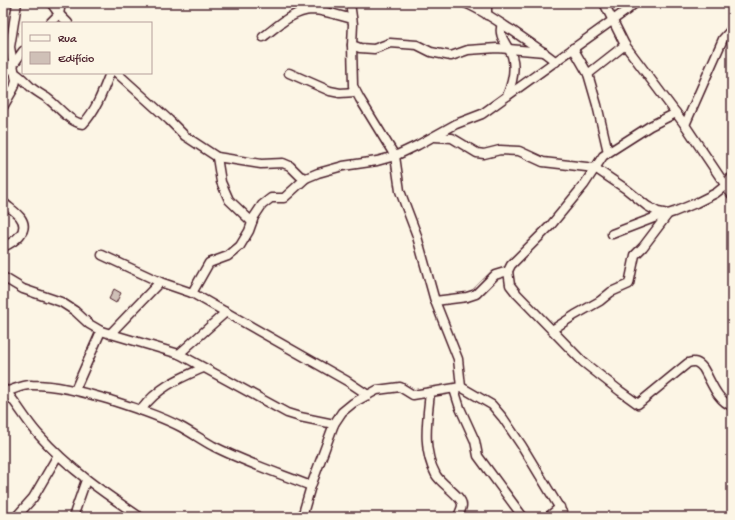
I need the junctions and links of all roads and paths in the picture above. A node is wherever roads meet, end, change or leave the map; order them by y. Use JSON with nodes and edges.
{"nodes":[{"id":1,"x":17,"y":3,"type":"edge"},
{"id":2,"x":51,"y":3,"type":"edge"},
{"id":3,"x":61,"y":3,"type":"edge"},
{"id":4,"x":357,"y":3,"type":"edge"},
{"id":5,"x":465,"y":3,"type":"edge"},
{"id":6,"x":486,"y":3,"type":"edge"},
{"id":7,"x":604,"y":3,"type":"edge"},
{"id":8,"x":635,"y":3,"type":"edge"},
{"id":9,"x":351,"y":11,"type":"edge"},
{"id":10,"x":59,"y":14,"type":"junction"},
{"id":11,"x":486,"y":15,"type":"junction"},
{"id":12,"x":613,"y":20,"type":"junction"},
{"id":13,"x":51,"y":22,"type":"edge"},
{"id":14,"x":67,"y":22,"type":"edge"},
{"id":15,"x":502,"y":24,"type":"junction"},
{"id":16,"x":732,"y":29,"type":"edge"},
{"id":17,"x":263,"y":37,"type":"dead end"},
{"id":18,"x":352,"y":45,"type":"junction"},
{"id":19,"x":625,"y":45,"type":"junction"},
{"id":20,"x":508,"y":48,"type":"junction"},
{"id":21,"x":573,"y":48,"type":"junction"},
{"id":22,"x":22,"y":52,"type":"edge"},
{"id":23,"x":544,"y":52,"type":"junction"},
{"id":24,"x":556,"y":62,"type":"junction"},
{"id":25,"x":13,"y":65,"type":"junction"},
{"id":26,"x":15,"y":73,"type":"junction"},
{"id":27,"x":110,"y":74,"type":"edge"},
{"id":28,"x":118,"y":74,"type":"edge"},
{"id":29,"x":289,"y":74,"type":"dead end"},
{"id":30,"x":588,"y":74,"type":"junction"},
{"id":31,"x":3,"y":75,"type":"edge"},
{"id":32,"x":356,"y":92,"type":"junction"},
{"id":33,"x":507,"y":96,"type":"junction"},
{"id":34,"x":3,"y":107,"type":"edge"},
{"id":35,"x":676,"y":113,"type":"junction"},
{"id":36,"x":684,"y":125,"type":"junction"},
{"id":37,"x":432,"y":137,"type":"junction"},
{"id":38,"x":608,"y":152,"type":"junction"},
{"id":39,"x":395,"y":156,"type":"junction"},
{"id":40,"x":217,"y":157,"type":"junction"},
{"id":41,"x":595,"y":168,"type":"junction"},
{"id":42,"x":732,"y":177,"type":"edge"},
{"id":43,"x":306,"y":178,"type":"junction"},
{"id":44,"x":726,"y":185,"type":"junction"},
{"id":45,"x":732,"y":195,"type":"edge"},
{"id":46,"x":3,"y":202,"type":"edge"},
{"id":47,"x":667,"y":213,"type":"junction"},
{"id":48,"x":252,"y":222,"type":"junction"},
{"id":49,"x":612,"y":234,"type":"dead end"},
{"id":50,"x":3,"y":247,"type":"edge"},
{"id":51,"x":102,"y":255,"type":"dead end"},
{"id":52,"x":508,"y":270,"type":"junction"},
{"id":53,"x":3,"y":277,"type":"edge"},
{"id":54,"x":160,"y":282,"type":"junction"},
{"id":55,"x":192,"y":293,"type":"junction"},
{"id":56,"x":435,"y":301,"type":"junction"},
{"id":57,"x":226,"y":312,"type":"junction"},
{"id":58,"x":552,"y":330,"type":"junction"},
{"id":59,"x":101,"y":331,"type":"junction"},
{"id":60,"x":110,"y":334,"type":"junction"},
{"id":61,"x":179,"y":354,"type":"junction"},
{"id":62,"x":203,"y":368,"type":"junction"},
{"id":63,"x":353,"y":385,"type":"junction"},
{"id":64,"x":457,"y":388,"type":"junction"},
{"id":65,"x":4,"y":390,"type":"edge"},
{"id":66,"x":75,"y":390,"type":"junction"},
{"id":67,"x":430,"y":393,"type":"junction"},
{"id":68,"x":368,"y":394,"type":"junction"},
{"id":69,"x":353,"y":403,"type":"junction"},
{"id":70,"x":732,"y":406,"type":"edge"},
{"id":71,"x":141,"y":410,"type":"junction"},
{"id":72,"x":334,"y":424,"type":"junction"},
{"id":73,"x":58,"y":455,"type":"junction"},
{"id":74,"x":86,"y":480,"type":"junction"},
{"id":75,"x":311,"y":486,"type":"junction"},
{"id":76,"x":560,"y":507,"type":"junction"},
{"id":77,"x":16,"y":517,"type":"edge"},
{"id":78,"x":73,"y":517,"type":"edge"},
{"id":79,"x":140,"y":517,"type":"edge"},
{"id":80,"x":302,"y":517,"type":"edge"},
{"id":81,"x":458,"y":517,"type":"edge"},
{"id":82,"x":523,"y":517,"type":"edge"},
{"id":83,"x":548,"y":517,"type":"edge"},
{"id":84,"x":565,"y":517,"type":"edge"}],
"edges":[{"from":1,"to":25,"type":"street"},
{"from":2,"to":10,"type":"street"},
{"from":3,"to":10,"type":"street"},
{"from":4,"to":9,"type":"street"},
{"from":5,"to":11,"type":"street"},
{"from":6,"to":11,"type":"street"},
{"from":7,"to":12,"type":"street"},
{"from":8,"to":12,"type":"street"},
{"from":9,"to":17,"type":"street"},
{"from":9,"to":18,"type":"street"},
{"from":10,"to":13,"type":"street"},
{"from":10,"to":14,"type":"street"},
{"from":11,"to":15,"type":"street"},
{"from":12,"to":19,"type":"street"},
{"from":12,"to":21,"type":"street"},
{"from":15,"to":20,"type":"street"},
{"from":15,"to":23,"type":"street"},
{"from":16,"to":36,"type":"street"},
{"from":18,"to":20,"type":"street"},
{"from":18,"to":32,"type":"street"},
{"from":19,"to":30,"type":"street"},
{"from":19,"to":35,"type":"street"},
{"from":20,"to":23,"type":"street"},
{"from":20,"to":33,"type":"street"},
{"from":21,"to":24,"type":"street"},
{"from":21,"to":30,"type":"street"},
{"from":22,"to":25,"type":"street"},
{"from":23,"to":24,"type":"street"},
{"from":24,"to":33,"type":"street"},
{"from":25,"to":26,"type":"street"},
{"from":25,"to":31,"type":"street"},
{"from":26,"to":27,"type":"street"},
{"from":26,"to":34,"type":"street"},
{"from":28,"to":40,"type":"street"},
{"from":29,"to":32,"type":"street"},
{"from":30,"to":38,"type":"street"},
{"from":32,"to":39,"type":"street"},
{"from":33,"to":37,"type":"street"},
{"from":35,"to":36,"type":"street"},
{"from":35,"to":38,"type":"street"},
{"from":36,"to":44,"type":"street"},
{"from":37,"to":39,"type":"street"},
{"from":37,"to":41,"type":"street"},
{"from":38,"to":41,"type":"street"},
{"from":39,"to":43,"type":"street"},
{"from":39,"to":56,"type":"street"},
{"from":40,"to":43,"type":"street"},
{"from":40,"to":48,"type":"street"},
{"from":41,"to":47,"type":"street"},
{"from":41,"to":52,"type":"street"},
{"from":42,"to":44,"type":"street"},
{"from":43,"to":48,"type":"street"},
{"from":44,"to":45,"type":"street"},
{"from":44,"to":47,"type":"street"},
{"from":46,"to":50,"type":"street"},
{"from":47,"to":49,"type":"street"},
{"from":47,"to":58,"type":"street"},
{"from":48,"to":55,"type":"street"},
{"from":51,"to":54,"type":"street"},
{"from":52,"to":56,"type":"street"},
{"from":52,"to":58,"type":"street"},
{"from":53,"to":59,"type":"street"},
{"from":54,"to":55,"type":"street"},
{"from":54,"to":60,"type":"street"},
{"from":55,"to":57,"type":"street"},
{"from":56,"to":64,"type":"street"},
{"from":57,"to":61,"type":"street"},
{"from":57,"to":63,"type":"street"},
{"from":58,"to":70,"type":"street"},
{"from":59,"to":60,"type":"street"},
{"from":59,"to":66,"type":"street"},
{"from":60,"to":61,"type":"street"},
{"from":61,"to":62,"type":"street"},
{"from":62,"to":71,"type":"street"},
{"from":62,"to":72,"type":"street"},
{"from":63,"to":68,"type":"street"},
{"from":63,"to":69,"type":"street"},
{"from":64,"to":67,"type":"street"},
{"from":64,"to":76,"type":"street"},
{"from":64,"to":82,"type":"street"},
{"from":65,"to":66,"type":"street"},
{"from":65,"to":73,"type":"street"},
{"from":66,"to":71,"type":"street"},
{"from":67,"to":68,"type":"street"},
{"from":67,"to":81,"type":"street"},
{"from":68,"to":69,"type":"street"},
{"from":69,"to":72,"type":"street"},
{"from":71,"to":75,"type":"street"},
{"from":72,"to":75,"type":"street"},
{"from":73,"to":74,"type":"street"},
{"from":73,"to":77,"type":"street"},
{"from":74,"to":78,"type":"street"},
{"from":74,"to":79,"type":"street"},
{"from":75,"to":80,"type":"street"},
{"from":76,"to":83,"type":"street"},
{"from":76,"to":84,"type":"street"}]}
